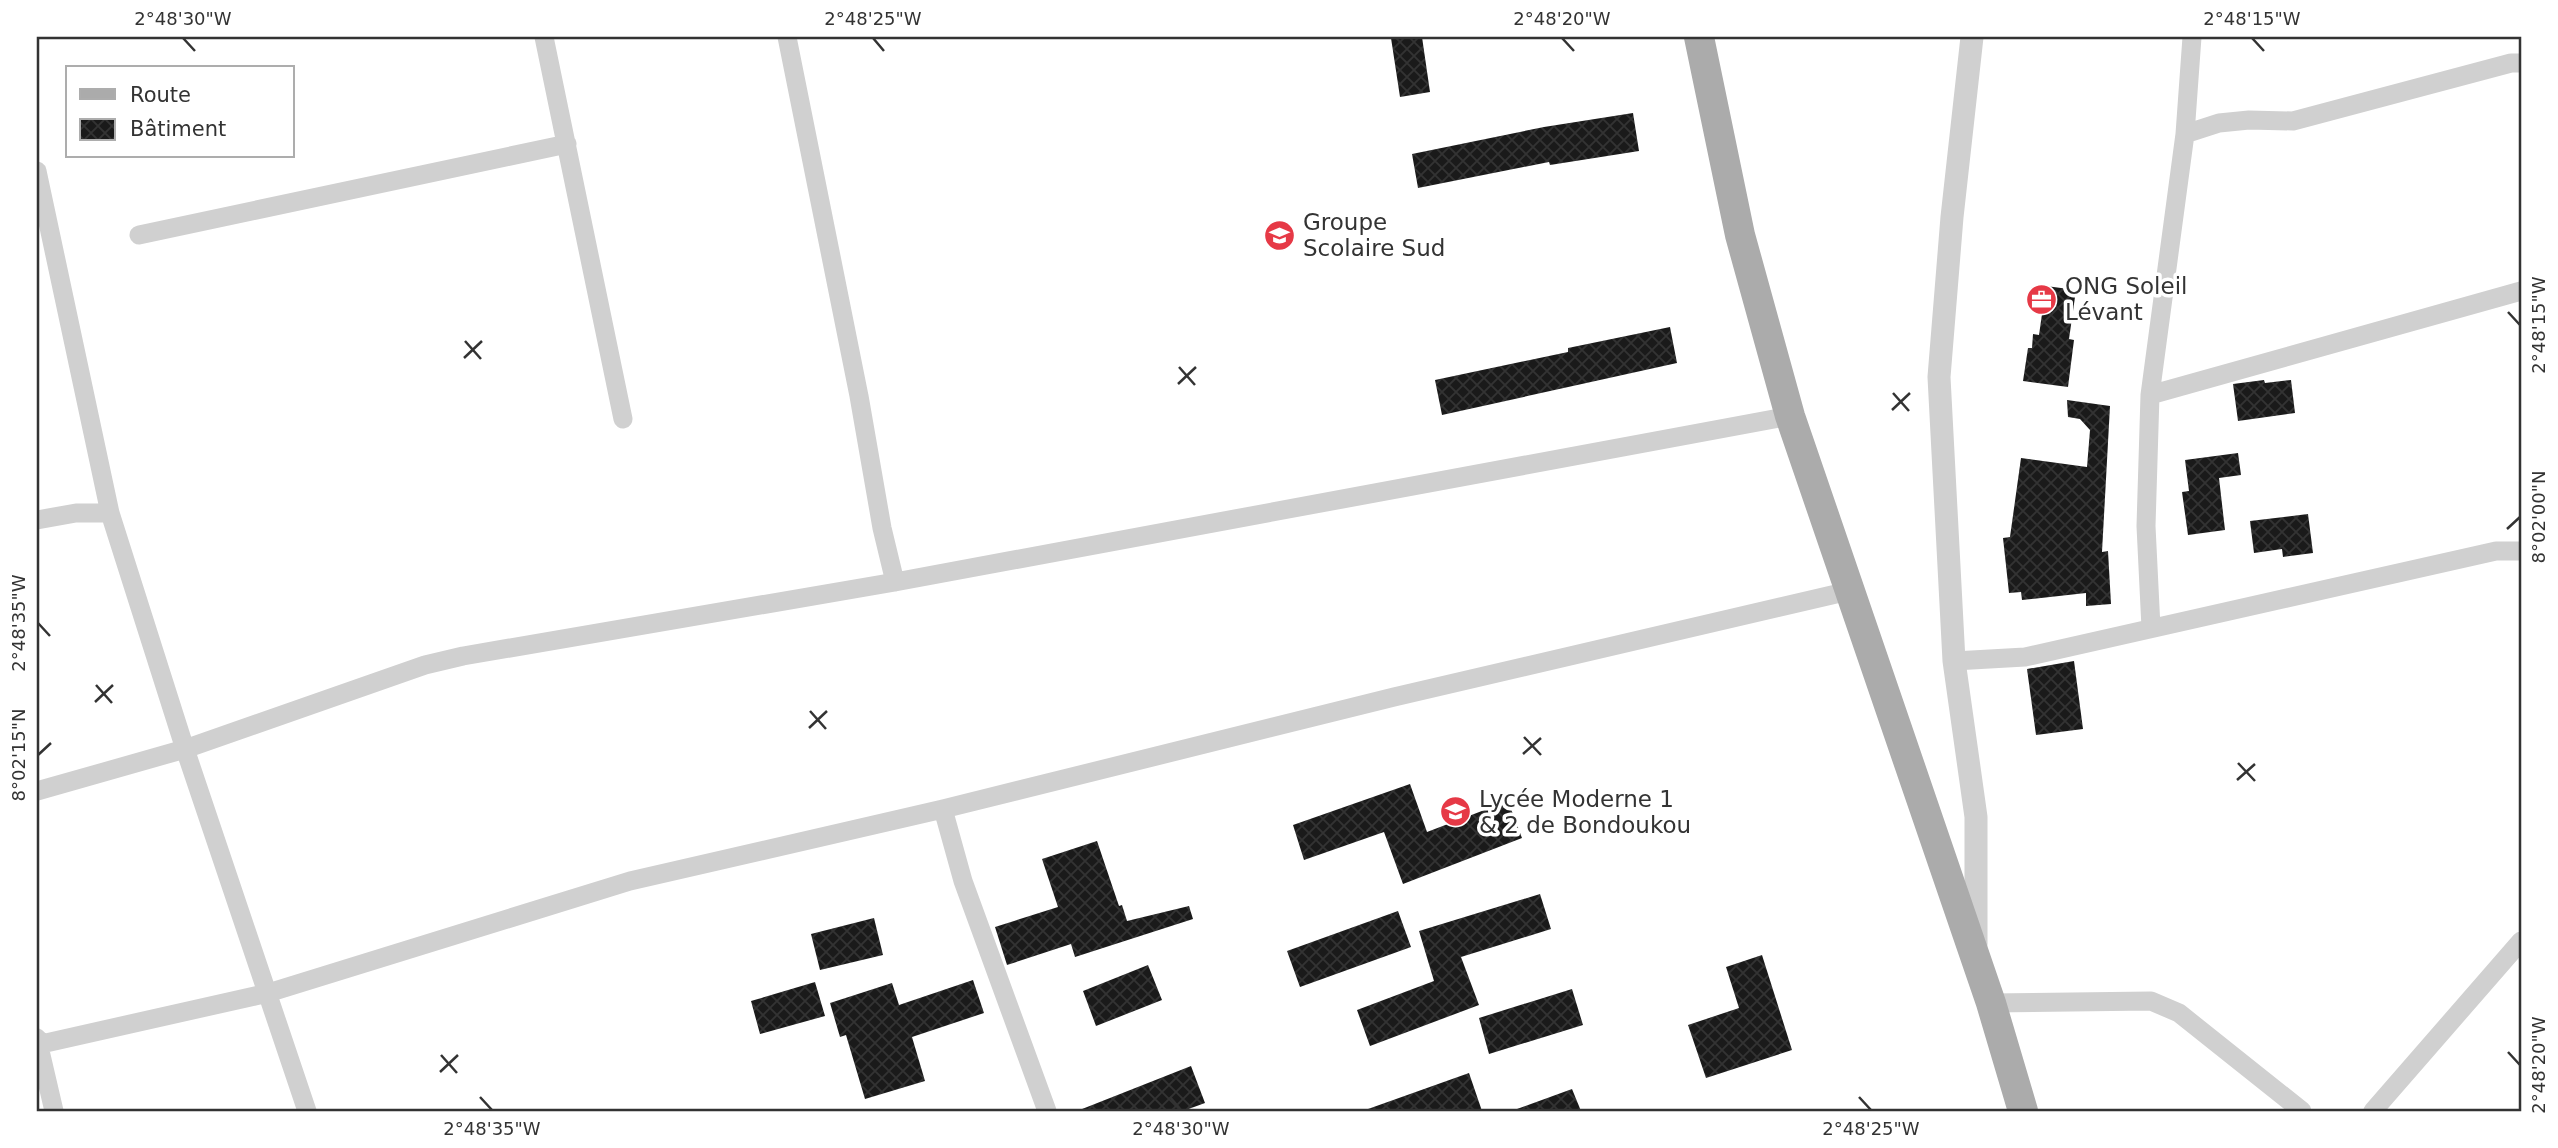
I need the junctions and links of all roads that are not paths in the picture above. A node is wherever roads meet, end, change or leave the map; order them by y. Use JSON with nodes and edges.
{"nodes":[{"id":1,"x":544,"y":37,"type":"edge"},
{"id":2,"x":787,"y":37,"type":"edge"},
{"id":3,"x":1699,"y":37,"type":"edge"},
{"id":4,"x":1972,"y":37,"type":"edge"},
{"id":5,"x":2192,"y":37,"type":"edge"},
{"id":6,"x":2521,"y":63,"type":"edge"},
{"id":7,"x":2185,"y":134,"type":"junction"},
{"id":8,"x":567,"y":144,"type":"junction"},
{"id":9,"x":37,"y":171,"type":"edge"},
{"id":10,"x":139,"y":235,"type":"dead end"},
{"id":11,"x":2521,"y":291,"type":"edge"},
{"id":12,"x":2150,"y":395,"type":"junction"},
{"id":13,"x":1790,"y":416,"type":"junction"},
{"id":14,"x":623,"y":419,"type":"dead end"},
{"id":15,"x":110,"y":513,"type":"junction"},
{"id":16,"x":37,"y":520,"type":"edge"},
{"id":17,"x":2521,"y":551,"type":"edge"},
{"id":18,"x":895,"y":582,"type":"junction"},
{"id":19,"x":1849,"y":591,"type":"junction"},
{"id":20,"x":2151,"y":628,"type":"junction"},
{"id":21,"x":1954,"y":661,"type":"junction"},
{"id":22,"x":185,"y":748,"type":"junction"},
{"id":23,"x":37,"y":791,"type":"edge"},
{"id":24,"x":943,"y":809,"type":"junction"},
{"id":25,"x":2517,"y":954,"type":"edge"},
{"id":26,"x":1976,"y":956,"type":"junction"},
{"id":27,"x":268,"y":993,"type":"junction"},
{"id":28,"x":1992,"y":1003,"type":"junction"},
{"id":29,"x":37,"y":1043,"type":"edge"},
{"id":30,"x":54,"y":1111,"type":"edge"},
{"id":31,"x":307,"y":1111,"type":"edge"},
{"id":32,"x":1048,"y":1111,"type":"edge"},
{"id":33,"x":2023,"y":1111,"type":"edge"},
{"id":34,"x":2302,"y":1111,"type":"edge"},
{"id":35,"x":2373,"y":1111,"type":"edge"}],
"edges":[{"from":1,"to":8,"type":"street"},
{"from":2,"to":18,"type":"street"},
{"from":3,"to":13,"type":"main road"},
{"from":4,"to":21,"type":"street"},
{"from":5,"to":7,"type":"street"},
{"from":6,"to":7,"type":"street"},
{"from":7,"to":12,"type":"street"},
{"from":8,"to":10,"type":"street"},
{"from":8,"to":14,"type":"street"},
{"from":9,"to":15,"type":"street"},
{"from":11,"to":12,"type":"street"},
{"from":12,"to":20,"type":"street"},
{"from":13,"to":18,"type":"street"},
{"from":13,"to":19,"type":"main road"},
{"from":15,"to":16,"type":"street"},
{"from":15,"to":22,"type":"street"},
{"from":17,"to":20,"type":"street"},
{"from":18,"to":22,"type":"street"},
{"from":19,"to":24,"type":"street"},
{"from":19,"to":26,"type":"main road"},
{"from":20,"to":21,"type":"street"},
{"from":21,"to":26,"type":"street"},
{"from":22,"to":23,"type":"street"},
{"from":22,"to":27,"type":"street"},
{"from":24,"to":27,"type":"street"},
{"from":24,"to":32,"type":"street"},
{"from":25,"to":35,"type":"street"},
{"from":26,"to":28,"type":"main road"},
{"from":27,"to":29,"type":"street"},
{"from":27,"to":31,"type":"street"},
{"from":28,"to":33,"type":"main road"},
{"from":28,"to":34,"type":"street"},
{"from":29,"to":30,"type":"street"}]}
